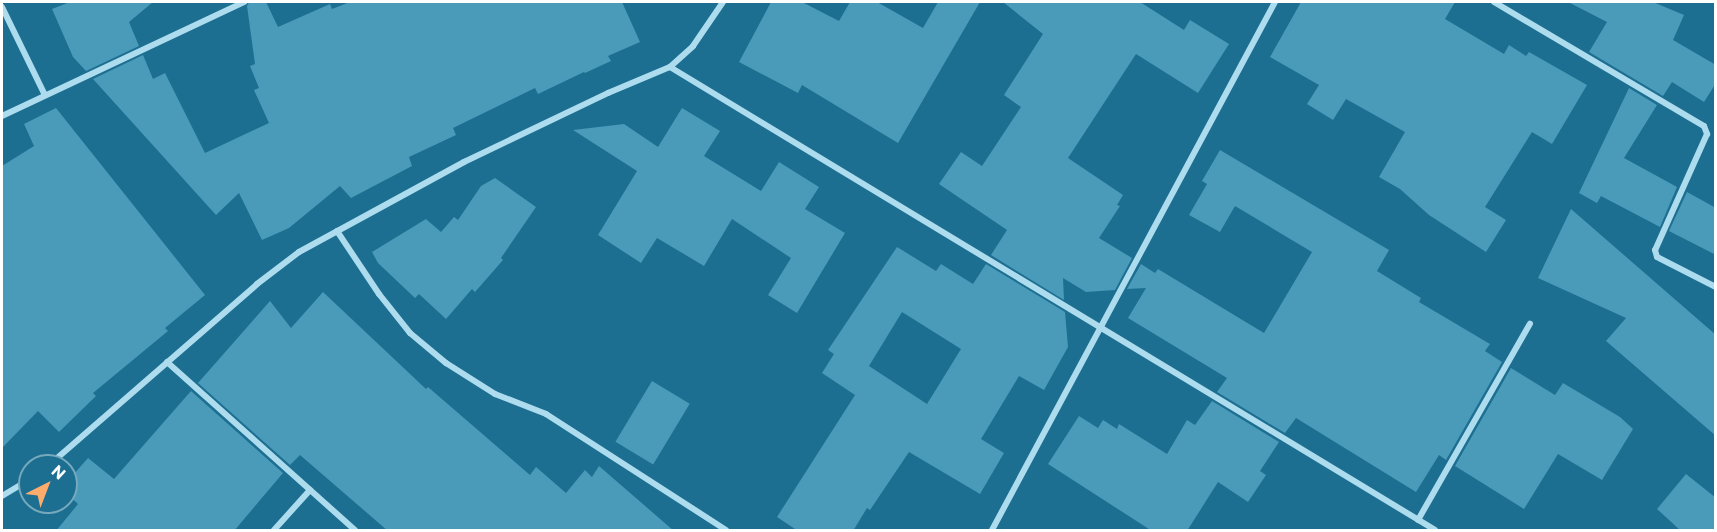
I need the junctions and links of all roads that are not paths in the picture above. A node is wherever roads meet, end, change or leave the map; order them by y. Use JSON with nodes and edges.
{"nodes":[{"id":1,"x":244,"y":2,"type":"edge"},
{"id":2,"x":723,"y":2,"type":"edge"},
{"id":3,"x":1275,"y":2,"type":"edge"},
{"id":4,"x":1494,"y":2,"type":"edge"},
{"id":5,"x":2,"y":7,"type":"edge"},
{"id":6,"x":670,"y":67,"type":"junction"},
{"id":7,"x":45,"y":95,"type":"junction"},
{"id":8,"x":2,"y":116,"type":"edge"},
{"id":9,"x":337,"y":231,"type":"junction"},
{"id":10,"x":1716,"y":287,"type":"edge"},
{"id":11,"x":1530,"y":324,"type":"dead end"},
{"id":12,"x":1098,"y":328,"type":"junction"},
{"id":13,"x":167,"y":362,"type":"junction"},
{"id":14,"x":62,"y":454,"type":"edge"},
{"id":15,"x":18,"y":486,"type":"edge"},
{"id":16,"x":310,"y":490,"type":"junction"},
{"id":17,"x":2,"y":496,"type":"edge"},
{"id":18,"x":1418,"y":520,"type":"junction"},
{"id":19,"x":274,"y":531,"type":"edge"},
{"id":20,"x":356,"y":531,"type":"edge"},
{"id":21,"x":726,"y":531,"type":"edge"},
{"id":22,"x":992,"y":531,"type":"edge"},
{"id":23,"x":1435,"y":531,"type":"edge"}],
"edges":[{"from":1,"to":7,"type":"street"},
{"from":2,"to":6,"type":"street"},
{"from":3,"to":12,"type":"street"},
{"from":4,"to":10,"type":"street"},
{"from":5,"to":7,"type":"street"},
{"from":6,"to":9,"type":"street"},
{"from":6,"to":12,"type":"street"},
{"from":7,"to":8,"type":"street"},
{"from":9,"to":13,"type":"street"},
{"from":9,"to":21,"type":"street"},
{"from":11,"to":18,"type":"street"},
{"from":12,"to":18,"type":"street"},
{"from":12,"to":22,"type":"street"},
{"from":13,"to":14,"type":"street"},
{"from":13,"to":16,"type":"street"},
{"from":15,"to":17,"type":"street"},
{"from":16,"to":19,"type":"street"},
{"from":16,"to":20,"type":"street"},
{"from":18,"to":23,"type":"street"}]}
